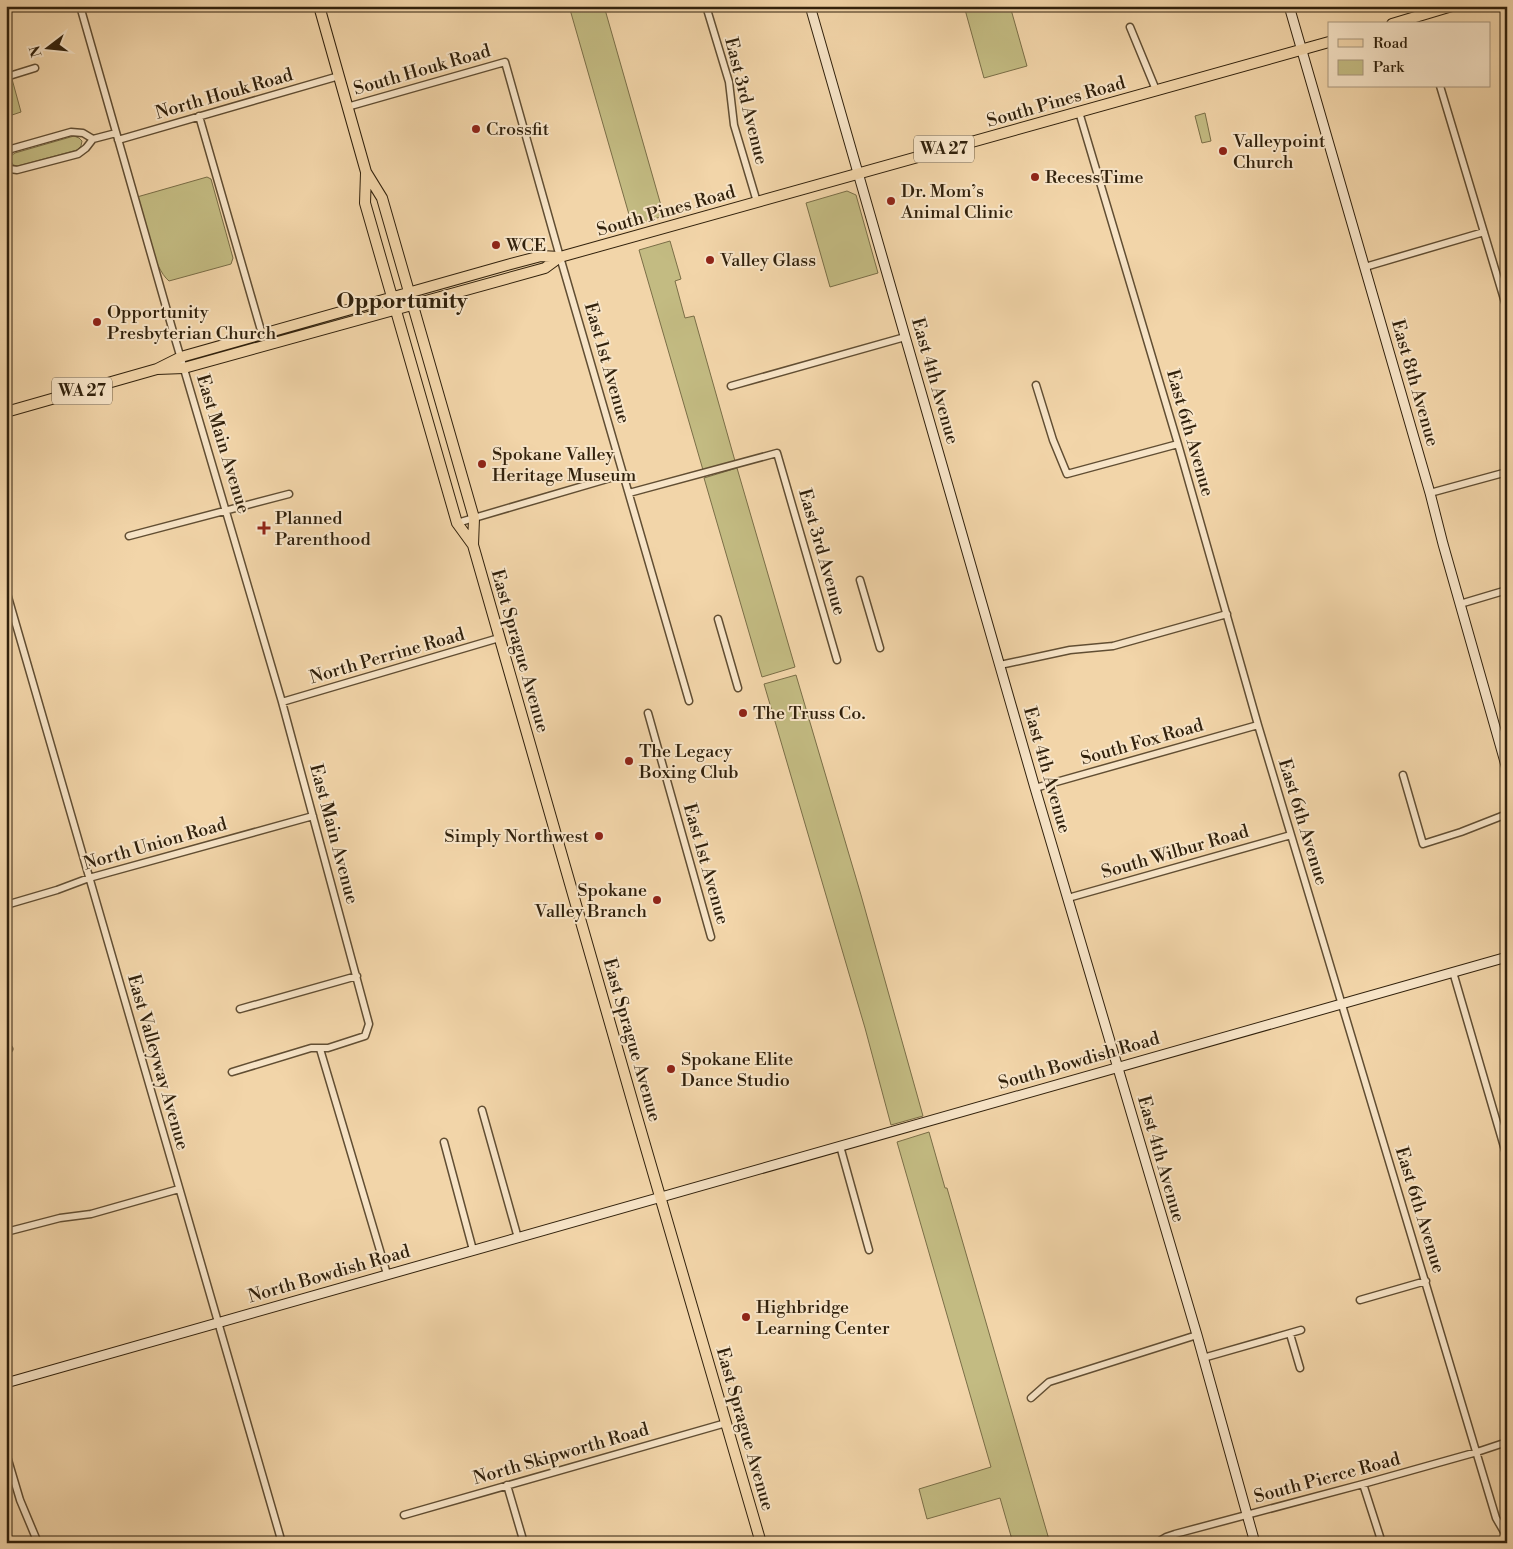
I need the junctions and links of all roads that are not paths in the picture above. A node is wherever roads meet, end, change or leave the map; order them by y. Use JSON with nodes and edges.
{"nodes":[{"id":1,"x":80,"y":6,"type":"edge"},
{"id":2,"x":319,"y":6,"type":"edge"},
{"id":3,"x":706,"y":6,"type":"edge"},
{"id":4,"x":810,"y":6,"type":"edge"},
{"id":5,"x":1289,"y":6,"type":"edge"},
{"id":6,"x":1452,"y":6,"type":"edge"},
{"id":7,"x":1420,"y":20,"type":"edge"},
{"id":8,"x":1406,"y":22,"type":"edge"},
{"id":9,"x":1130,"y":26,"type":"dead end"},
{"id":10,"x":1328,"y":42,"type":"edge"},
{"id":11,"x":1302,"y":50,"type":"junction"},
{"id":12,"x":505,"y":62,"type":"joint"},
{"id":13,"x":35,"y":68,"type":"dead end"},
{"id":14,"x":6,"y":76,"type":"edge"},
{"id":15,"x":339,"y":76,"type":"junction"},
{"id":16,"x":1441,"y":88,"type":"edge"},
{"id":17,"x":1156,"y":90,"type":"junction"},
{"id":18,"x":347,"y":107,"type":"junction"},
{"id":19,"x":1079,"y":112,"type":"junction"},
{"id":20,"x":199,"y":116,"type":"junction"},
{"id":21,"x":116,"y":133,"type":"junction"},
{"id":22,"x":93,"y":139,"type":"junction"},
{"id":23,"x":118,"y":140,"type":"junction"},
{"id":24,"x":6,"y":154,"type":"edge"},
{"id":25,"x":6,"y":165,"type":"edge"},
{"id":26,"x":366,"y":172,"type":"junction"},
{"id":27,"x":859,"y":173,"type":"junction"},
{"id":28,"x":757,"y":202,"type":"junction"},
{"id":29,"x":1484,"y":232,"type":"junction"},
{"id":30,"x":560,"y":258,"type":"junction"},
{"id":31,"x":1365,"y":267,"type":"junction"},
{"id":32,"x":409,"y":292,"type":"junction"},
{"id":33,"x":391,"y":297,"type":"junction"},
{"id":34,"x":413,"y":304,"type":"junction"},
{"id":35,"x":395,"y":310,"type":"junction"},
{"id":36,"x":1507,"y":310,"type":"edge"},
{"id":37,"x":262,"y":334,"type":"junction"},
{"id":38,"x":905,"y":337,"type":"junction"},
{"id":39,"x":181,"y":357,"type":"junction"},
{"id":40,"x":184,"y":368,"type":"junction"},
{"id":41,"x":157,"y":369,"type":"junction"},
{"id":42,"x":1036,"y":385,"type":"dead end"},
{"id":43,"x":731,"y":386,"type":"dead end"},
{"id":44,"x":6,"y":412,"type":"edge"},
{"id":45,"x":1178,"y":444,"type":"junction"},
{"id":46,"x":1507,"y":472,"type":"edge"},
{"id":47,"x":624,"y":474,"type":"junction"},
{"id":48,"x":629,"y":493,"type":"junction"},
{"id":49,"x":1430,"y":493,"type":"junction"},
{"id":50,"x":289,"y":494,"type":"dead end"},
{"id":51,"x":227,"y":510,"type":"junction"},
{"id":52,"x":474,"y":518,"type":"junction"},
{"id":53,"x":457,"y":523,"type":"junction"},
{"id":54,"x":129,"y":536,"type":"dead end"},
{"id":55,"x":473,"y":545,"type":"junction"},
{"id":56,"x":860,"y":580,"type":"dead end"},
{"id":57,"x":6,"y":590,"type":"edge"},
{"id":58,"x":1507,"y":590,"type":"edge"},
{"id":59,"x":1460,"y":604,"type":"junction"},
{"id":60,"x":1227,"y":614,"type":"junction"},
{"id":61,"x":718,"y":619,"type":"dead end"},
{"id":62,"x":499,"y":638,"type":"junction"},
{"id":63,"x":880,"y":648,"type":"dead end"},
{"id":64,"x":838,"y":660,"type":"dead end"},
{"id":65,"x":1000,"y":665,"type":"junction"},
{"id":66,"x":738,"y":688,"type":"dead end"},
{"id":67,"x":689,"y":701,"type":"dead end"},
{"id":68,"x":282,"y":702,"type":"junction"},
{"id":69,"x":648,"y":713,"type":"dead end"},
{"id":70,"x":1258,"y":725,"type":"junction"},
{"id":71,"x":1506,"y":767,"type":"edge"},
{"id":72,"x":1403,"y":775,"type":"dead end"},
{"id":73,"x":1035,"y":788,"type":"junction"},
{"id":74,"x":1507,"y":814,"type":"edge"},
{"id":75,"x":313,"y":816,"type":"junction"},
{"id":76,"x":1291,"y":834,"type":"junction"},
{"id":77,"x":89,"y":878,"type":"junction"},
{"id":78,"x":1068,"y":898,"type":"junction"},
{"id":79,"x":6,"y":904,"type":"edge"},
{"id":80,"x":711,"y":937,"type":"dead end"},
{"id":81,"x":1507,"y":958,"type":"edge"},
{"id":82,"x":1453,"y":972,"type":"junction"},
{"id":83,"x":358,"y":976,"type":"junction"},
{"id":84,"x":1342,"y":1004,"type":"junction"},
{"id":85,"x":240,"y":1009,"type":"dead end"},
{"id":86,"x":320,"y":1049,"type":"junction"},
{"id":87,"x":1117,"y":1067,"type":"junction"},
{"id":88,"x":232,"y":1072,"type":"dead end"},
{"id":89,"x":482,"y":1110,"type":"dead end"},
{"id":90,"x":444,"y":1142,"type":"dead end"},
{"id":91,"x":840,"y":1146,"type":"junction"},
{"id":92,"x":1507,"y":1158,"type":"edge"},
{"id":93,"x":179,"y":1189,"type":"junction"},
{"id":94,"x":661,"y":1198,"type":"junction"},
{"id":95,"x":6,"y":1232,"type":"edge"},
{"id":96,"x":518,"y":1238,"type":"junction"},
{"id":97,"x":473,"y":1250,"type":"junction"},
{"id":98,"x":869,"y":1250,"type":"dead end"},
{"id":99,"x":387,"y":1274,"type":"junction"},
{"id":100,"x":1426,"y":1281,"type":"junction"},
{"id":101,"x":1360,"y":1300,"type":"dead end"},
{"id":102,"x":218,"y":1323,"type":"junction"},
{"id":103,"x":1301,"y":1330,"type":"dead end"},
{"id":104,"x":1290,"y":1334,"type":"junction"},
{"id":105,"x":1197,"y":1336,"type":"junction"},
{"id":106,"x":1203,"y":1358,"type":"junction"},
{"id":107,"x":1300,"y":1368,"type":"dead end"},
{"id":108,"x":6,"y":1383,"type":"edge"},
{"id":109,"x":1031,"y":1398,"type":"dead end"},
{"id":110,"x":726,"y":1423,"type":"junction"},
{"id":111,"x":1507,"y":1442,"type":"edge"},
{"id":112,"x":1477,"y":1452,"type":"junction"},
{"id":113,"x":6,"y":1453,"type":"edge"},
{"id":114,"x":1363,"y":1484,"type":"junction"},
{"id":115,"x":507,"y":1485,"type":"junction"},
{"id":116,"x":404,"y":1516,"type":"dead end"},
{"id":117,"x":1247,"y":1516,"type":"junction"},
{"id":118,"x":1507,"y":1537,"type":"edge"},
{"id":119,"x":38,"y":1543,"type":"edge"},
{"id":120,"x":282,"y":1543,"type":"edge"},
{"id":121,"x":524,"y":1543,"type":"edge"},
{"id":122,"x":761,"y":1543,"type":"edge"},
{"id":123,"x":1156,"y":1543,"type":"edge"},
{"id":124,"x":1255,"y":1543,"type":"edge"},
{"id":125,"x":1382,"y":1543,"type":"edge"}],
"edges":[{"from":1,"to":21,"type":"street","name":"East Main Avenue"},
{"from":2,"to":15,"type":"main road","name":"East Sprague Avenue"},
{"from":3,"to":28,"type":"street","name":"East 3rd Avenue"},
{"from":4,"to":27,"type":"street","name":"East 4th Avenue"},
{"from":5,"to":11,"type":"street","name":"East 8th Avenue"},
{"from":6,"to":7,"type":"main road"},
{"from":7,"to":8,"type":"main road"},
{"from":9,"to":17,"type":"street"},
{"from":10,"to":11,"type":"main road","name":"South Pines Road","number":"WA 27"},
{"from":11,"to":17,"type":"main road","name":"South Pines Road","number":"WA 27"},
{"from":11,"to":31,"type":"street","name":"East 8th Avenue"},
{"from":12,"to":18,"type":"street","name":"South Houk Road"},
{"from":12,"to":30,"type":"street","name":"East 1st Avenue"},
{"from":13,"to":14,"type":"street"},
{"from":15,"to":18,"type":"main road","name":"East Sprague Avenue"},
{"from":15,"to":20,"type":"street","name":"North Houk Road"},
{"from":16,"to":29,"type":"street"},
{"from":17,"to":19,"type":"main road","name":"South Pines Road","number":"WA 27"},
{"from":18,"to":26,"type":"main road","name":"East Sprague Avenue"},
{"from":19,"to":27,"type":"main road","name":"South Pines Road","number":"WA 27"},
{"from":19,"to":45,"type":"street","name":"East 6th Avenue"},
{"from":20,"to":23,"type":"street","name":"North Houk Road"},
{"from":20,"to":37,"type":"street"},
{"from":21,"to":22,"type":"street"},
{"from":21,"to":23,"type":"street","name":"East Main Avenue"},
{"from":22,"to":24,"type":"street"},
{"from":22,"to":25,"type":"street"},
{"from":23,"to":39,"type":"street","name":"East Main Avenue"},
{"from":26,"to":32,"type":"main road","name":"East Sprague Avenue"},
{"from":26,"to":33,"type":"main road","name":"East Sprague Avenue"},
{"from":27,"to":28,"type":"main road","name":"South Pines Road","number":"WA 27"},
{"from":27,"to":38,"type":"street","name":"East 4th Avenue"},
{"from":28,"to":30,"type":"main road","name":"South Pines Road","number":"WA 27"},
{"from":29,"to":31,"type":"street"},
{"from":29,"to":36,"type":"street"},
{"from":30,"to":32,"type":"main road","name":"South Pines Road","number":"WA 27"},
{"from":30,"to":34,"type":"main road","name":"South Pines Road","number":"WA 27"},
{"from":30,"to":47,"type":"street","name":"East 1st Avenue"},
{"from":31,"to":49,"type":"street","name":"East 8th Avenue"},
{"from":32,"to":33,"type":"main road","name":"South Pines Road","number":"WA 27"},
{"from":32,"to":34,"type":"main road","name":"East Sprague Avenue"},
{"from":33,"to":35,"type":"main road","name":"East Sprague Avenue"},
{"from":33,"to":37,"type":"main road","number":"WA 27"},
{"from":34,"to":35,"type":"main road","name":"South Pines Road","number":"WA 27"},
{"from":34,"to":52,"type":"main road","name":"East Sprague Avenue"},
{"from":35,"to":40,"type":"main road","number":"WA 27"},
{"from":35,"to":53,"type":"main road","name":"East Sprague Avenue"},
{"from":37,"to":39,"type":"main road","number":"WA 27"},
{"from":38,"to":43,"type":"street"},
{"from":38,"to":65,"type":"street","name":"East 4th Avenue"},
{"from":39,"to":40,"type":"street","name":"East Main Avenue"},
{"from":39,"to":41,"type":"main road","number":"WA 27"},
{"from":40,"to":41,"type":"main road","number":"WA 27"},
{"from":40,"to":51,"type":"street","name":"East Main Avenue"},
{"from":41,"to":44,"type":"main road","number":"WA 27"},
{"from":42,"to":45,"type":"street"},
{"from":45,"to":60,"type":"street","name":"East 6th Avenue"},
{"from":46,"to":49,"type":"street"},
{"from":47,"to":48,"type":"street","name":"East 1st Avenue"},
{"from":47,"to":52,"type":"street"},
{"from":48,"to":64,"type":"street","name":"East 3rd Avenue"},
{"from":48,"to":67,"type":"street","name":"East 1st Avenue"},
{"from":49,"to":59,"type":"street","name":"East 8th Avenue"},
{"from":50,"to":51,"type":"street"},
{"from":51,"to":54,"type":"street"},
{"from":51,"to":68,"type":"street","name":"East Main Avenue"},
{"from":52,"to":53,"type":"street"},
{"from":52,"to":55,"type":"main road","name":"East Sprague Avenue"},
{"from":53,"to":55,"type":"main road","name":"East Sprague Avenue"},
{"from":55,"to":62,"type":"main road","name":"East Sprague Avenue"},
{"from":56,"to":63,"type":"street"},
{"from":57,"to":77,"type":"street","name":"East Valleyway Avenue"},
{"from":58,"to":59,"type":"street"},
{"from":59,"to":71,"type":"street","name":"East 8th Avenue"},
{"from":60,"to":65,"type":"street"},
{"from":60,"to":70,"type":"street","name":"East 6th Avenue"},
{"from":61,"to":66,"type":"street"},
{"from":62,"to":68,"type":"street","name":"North Perrine Road"},
{"from":62,"to":94,"type":"main road","name":"East Sprague Avenue"},
{"from":65,"to":73,"type":"street","name":"East 4th Avenue"},
{"from":68,"to":75,"type":"street","name":"East Main Avenue"},
{"from":69,"to":80,"type":"street","name":"East 1st Avenue"},
{"from":70,"to":73,"type":"street","name":"South Fox Road"},
{"from":70,"to":76,"type":"street","name":"East 6th Avenue"},
{"from":72,"to":74,"type":"street"},
{"from":73,"to":78,"type":"street","name":"East 4th Avenue"},
{"from":75,"to":77,"type":"street","name":"North Union Road"},
{"from":75,"to":83,"type":"street","name":"East Main Avenue"},
{"from":76,"to":78,"type":"street","name":"South Wilbur Road"},
{"from":76,"to":84,"type":"street","name":"East 6th Avenue"},
{"from":77,"to":79,"type":"street","name":"North Union Road"},
{"from":77,"to":93,"type":"street","name":"East Valleyway Avenue"},
{"from":78,"to":87,"type":"street","name":"East 4th Avenue"},
{"from":81,"to":82,"type":"street","name":"South Bowdish Road"},
{"from":82,"to":84,"type":"street","name":"South Bowdish Road"},
{"from":82,"to":92,"type":"street"},
{"from":83,"to":85,"type":"street"},
{"from":83,"to":86,"type":"street","name":"East Main Avenue"},
{"from":84,"to":87,"type":"street","name":"South Bowdish Road"},
{"from":84,"to":100,"type":"street","name":"East 6th Avenue"},
{"from":86,"to":88,"type":"street"},
{"from":86,"to":99,"type":"street"},
{"from":87,"to":91,"type":"street","name":"South Bowdish Road"},
{"from":87,"to":105,"type":"street","name":"East 4th Avenue"},
{"from":89,"to":96,"type":"street"},
{"from":90,"to":97,"type":"street"},
{"from":91,"to":94,"type":"street","name":"South Bowdish Road"},
{"from":91,"to":98,"type":"street"},
{"from":93,"to":95,"type":"street"},
{"from":93,"to":102,"type":"street","name":"East Valleyway Avenue"},
{"from":94,"to":96,"type":"street","name":"North Bowdish Road"},
{"from":94,"to":110,"type":"main road","name":"East Sprague Avenue"},
{"from":96,"to":97,"type":"street","name":"North Bowdish Road"},
{"from":97,"to":99,"type":"street","name":"North Bowdish Road"},
{"from":99,"to":102,"type":"street","name":"North Bowdish Road"},
{"from":100,"to":101,"type":"street"},
{"from":100,"to":112,"type":"street","name":"East 6th Avenue"},
{"from":102,"to":108,"type":"street","name":"North Bowdish Road"},
{"from":102,"to":120,"type":"street","name":"East Valleyway Avenue"},
{"from":103,"to":104,"type":"street"},
{"from":104,"to":106,"type":"street"},
{"from":104,"to":107,"type":"street"},
{"from":105,"to":106,"type":"street","name":"East 4th Avenue"},
{"from":105,"to":109,"type":"street"},
{"from":106,"to":117,"type":"street","name":"East 4th Avenue"},
{"from":110,"to":115,"type":"street","name":"North Skipworth Road"},
{"from":110,"to":122,"type":"main road","name":"East Sprague Avenue"},
{"from":111,"to":112,"type":"street","name":"South Pierce Road"},
{"from":112,"to":114,"type":"street","name":"South Pierce Road"},
{"from":112,"to":118,"type":"street","name":"East 6th Avenue"},
{"from":113,"to":119,"type":"street"},
{"from":114,"to":117,"type":"street","name":"South Pierce Road"},
{"from":114,"to":125,"type":"street"},
{"from":115,"to":116,"type":"street","name":"North Skipworth Road"},
{"from":115,"to":121,"type":"street"},
{"from":117,"to":123,"type":"street","name":"South Pierce Road"},
{"from":117,"to":124,"type":"street","name":"East 4th Avenue"}]}
